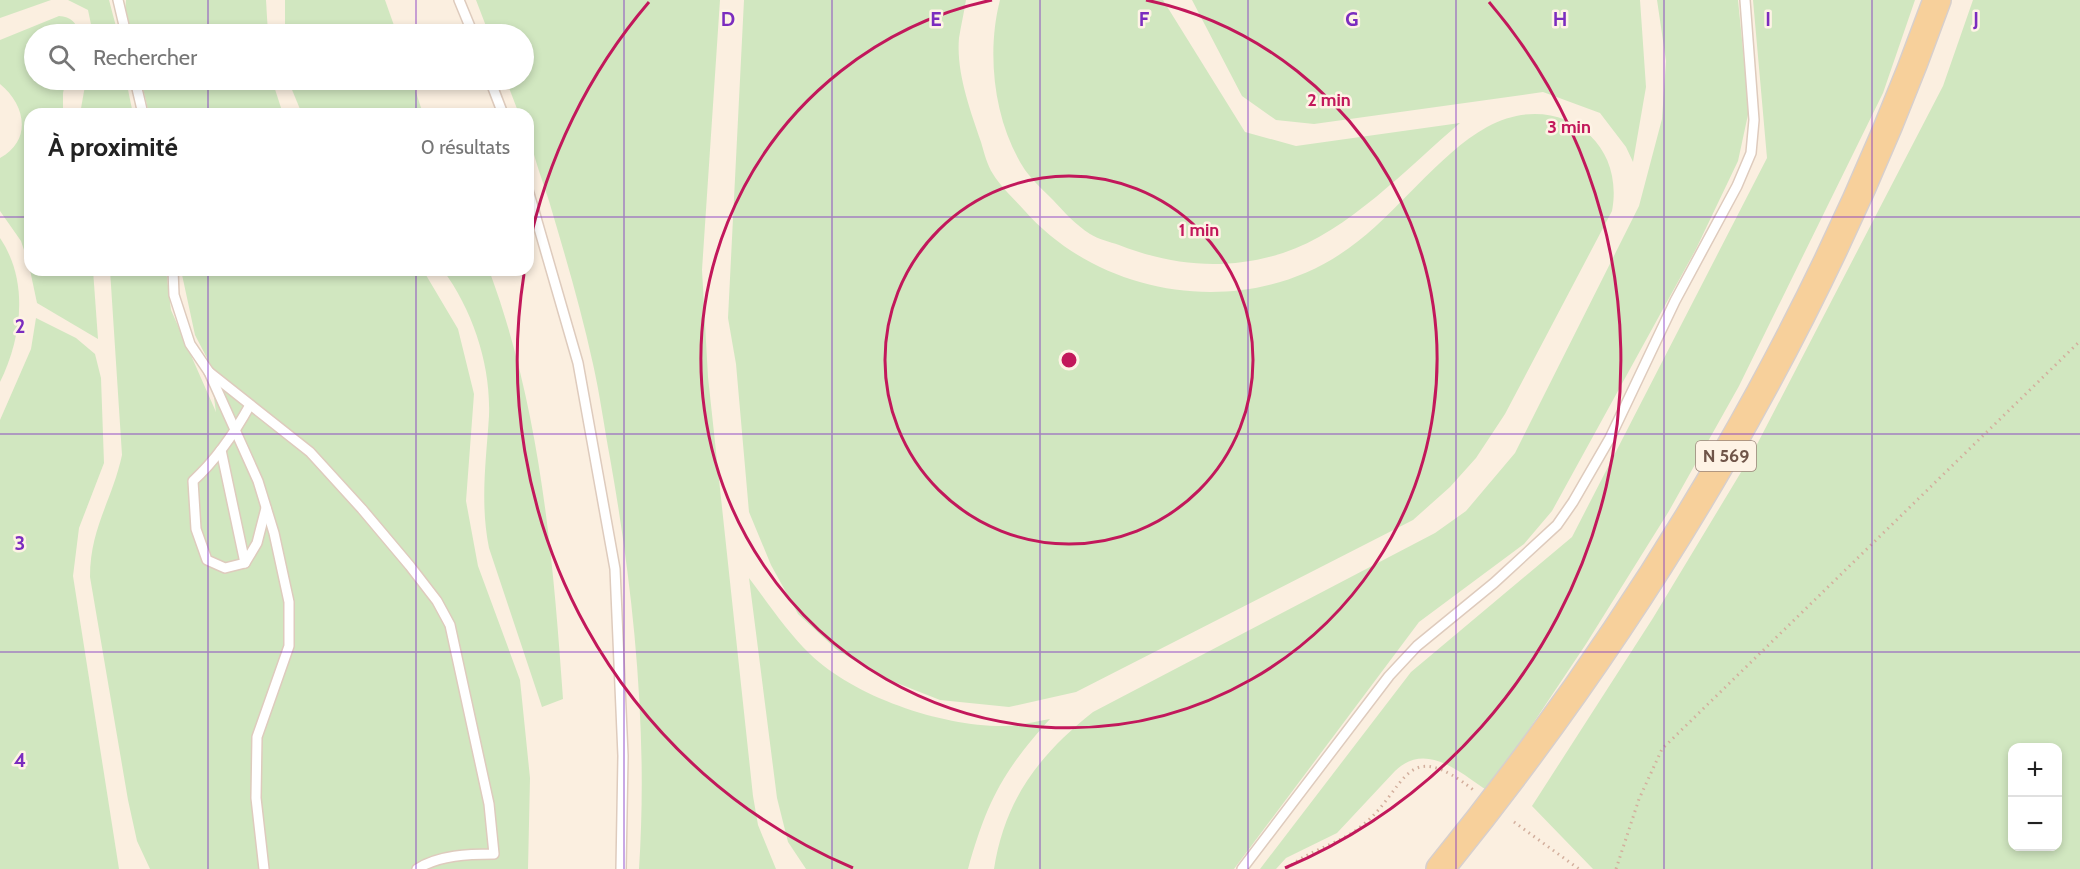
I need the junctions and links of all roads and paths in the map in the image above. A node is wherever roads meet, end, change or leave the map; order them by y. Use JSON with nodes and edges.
{"nodes":[{"id":1,"x":118,"y":0,"type":"edge"},
{"id":2,"x":459,"y":0,"type":"edge"},
{"id":3,"x":1745,"y":0,"type":"edge"},
{"id":4,"x":1938,"y":0,"type":"edge"},
{"id":5,"x":124,"y":24,"type":"edge"},
{"id":6,"x":468,"y":24,"type":"edge"},
{"id":7,"x":137,"y":90,"type":"edge"},
{"id":8,"x":494,"y":90,"type":"edge"},
{"id":9,"x":142,"y":108,"type":"edge"},
{"id":10,"x":501,"y":108,"type":"edge"},
{"id":11,"x":534,"y":211,"type":"edge"},
{"id":12,"x":173,"y":276,"type":"edge"},
{"id":13,"x":2080,"y":341,"type":"edge"},
{"id":14,"x":209,"y":372,"type":"junction"},
{"id":15,"x":250,"y":405,"type":"junction"},
{"id":16,"x":236,"y":432,"type":"junction"},
{"id":17,"x":221,"y":450,"type":"junction"},
{"id":18,"x":266,"y":506,"type":"junction"},
{"id":19,"x":245,"y":563,"type":"junction"},
{"id":20,"x":1478,"y":793,"type":"dead end"},
{"id":21,"x":1514,"y":822,"type":"dead end"},
{"id":22,"x":264,"y":869,"type":"edge"},
{"id":23,"x":417,"y":869,"type":"edge"},
{"id":24,"x":621,"y":869,"type":"edge"},
{"id":25,"x":1242,"y":869,"type":"edge"},
{"id":26,"x":1287,"y":869,"type":"edge"},
{"id":27,"x":1440,"y":869,"type":"edge"},
{"id":28,"x":1579,"y":869,"type":"edge"},
{"id":29,"x":1616,"y":869,"type":"edge"}],
"edges":[{"from":1,"to":5,"type":"lane"},
{"from":2,"to":6,"type":"lane"},
{"from":3,"to":25,"type":"lane"},
{"from":4,"to":27,"type":"main road","number":"N 569"},
{"from":7,"to":9,"type":"lane"},
{"from":8,"to":10,"type":"lane"},
{"from":11,"to":24,"type":"lane"},
{"from":12,"to":14,"type":"lane"},
{"from":13,"to":29,"type":"path"},
{"from":14,"to":15,"type":"lane"},
{"from":14,"to":16,"type":"lane"},
{"from":15,"to":16,"type":"lane"},
{"from":15,"to":23,"type":"lane"},
{"from":16,"to":17,"type":"lane"},
{"from":16,"to":18,"type":"lane"},
{"from":17,"to":19,"type":"lane"},
{"from":17,"to":19,"type":"lane"},
{"from":18,"to":19,"type":"lane"},
{"from":18,"to":22,"type":"lane"},
{"from":20,"to":26,"type":"path"},
{"from":21,"to":28,"type":"path"}]}
